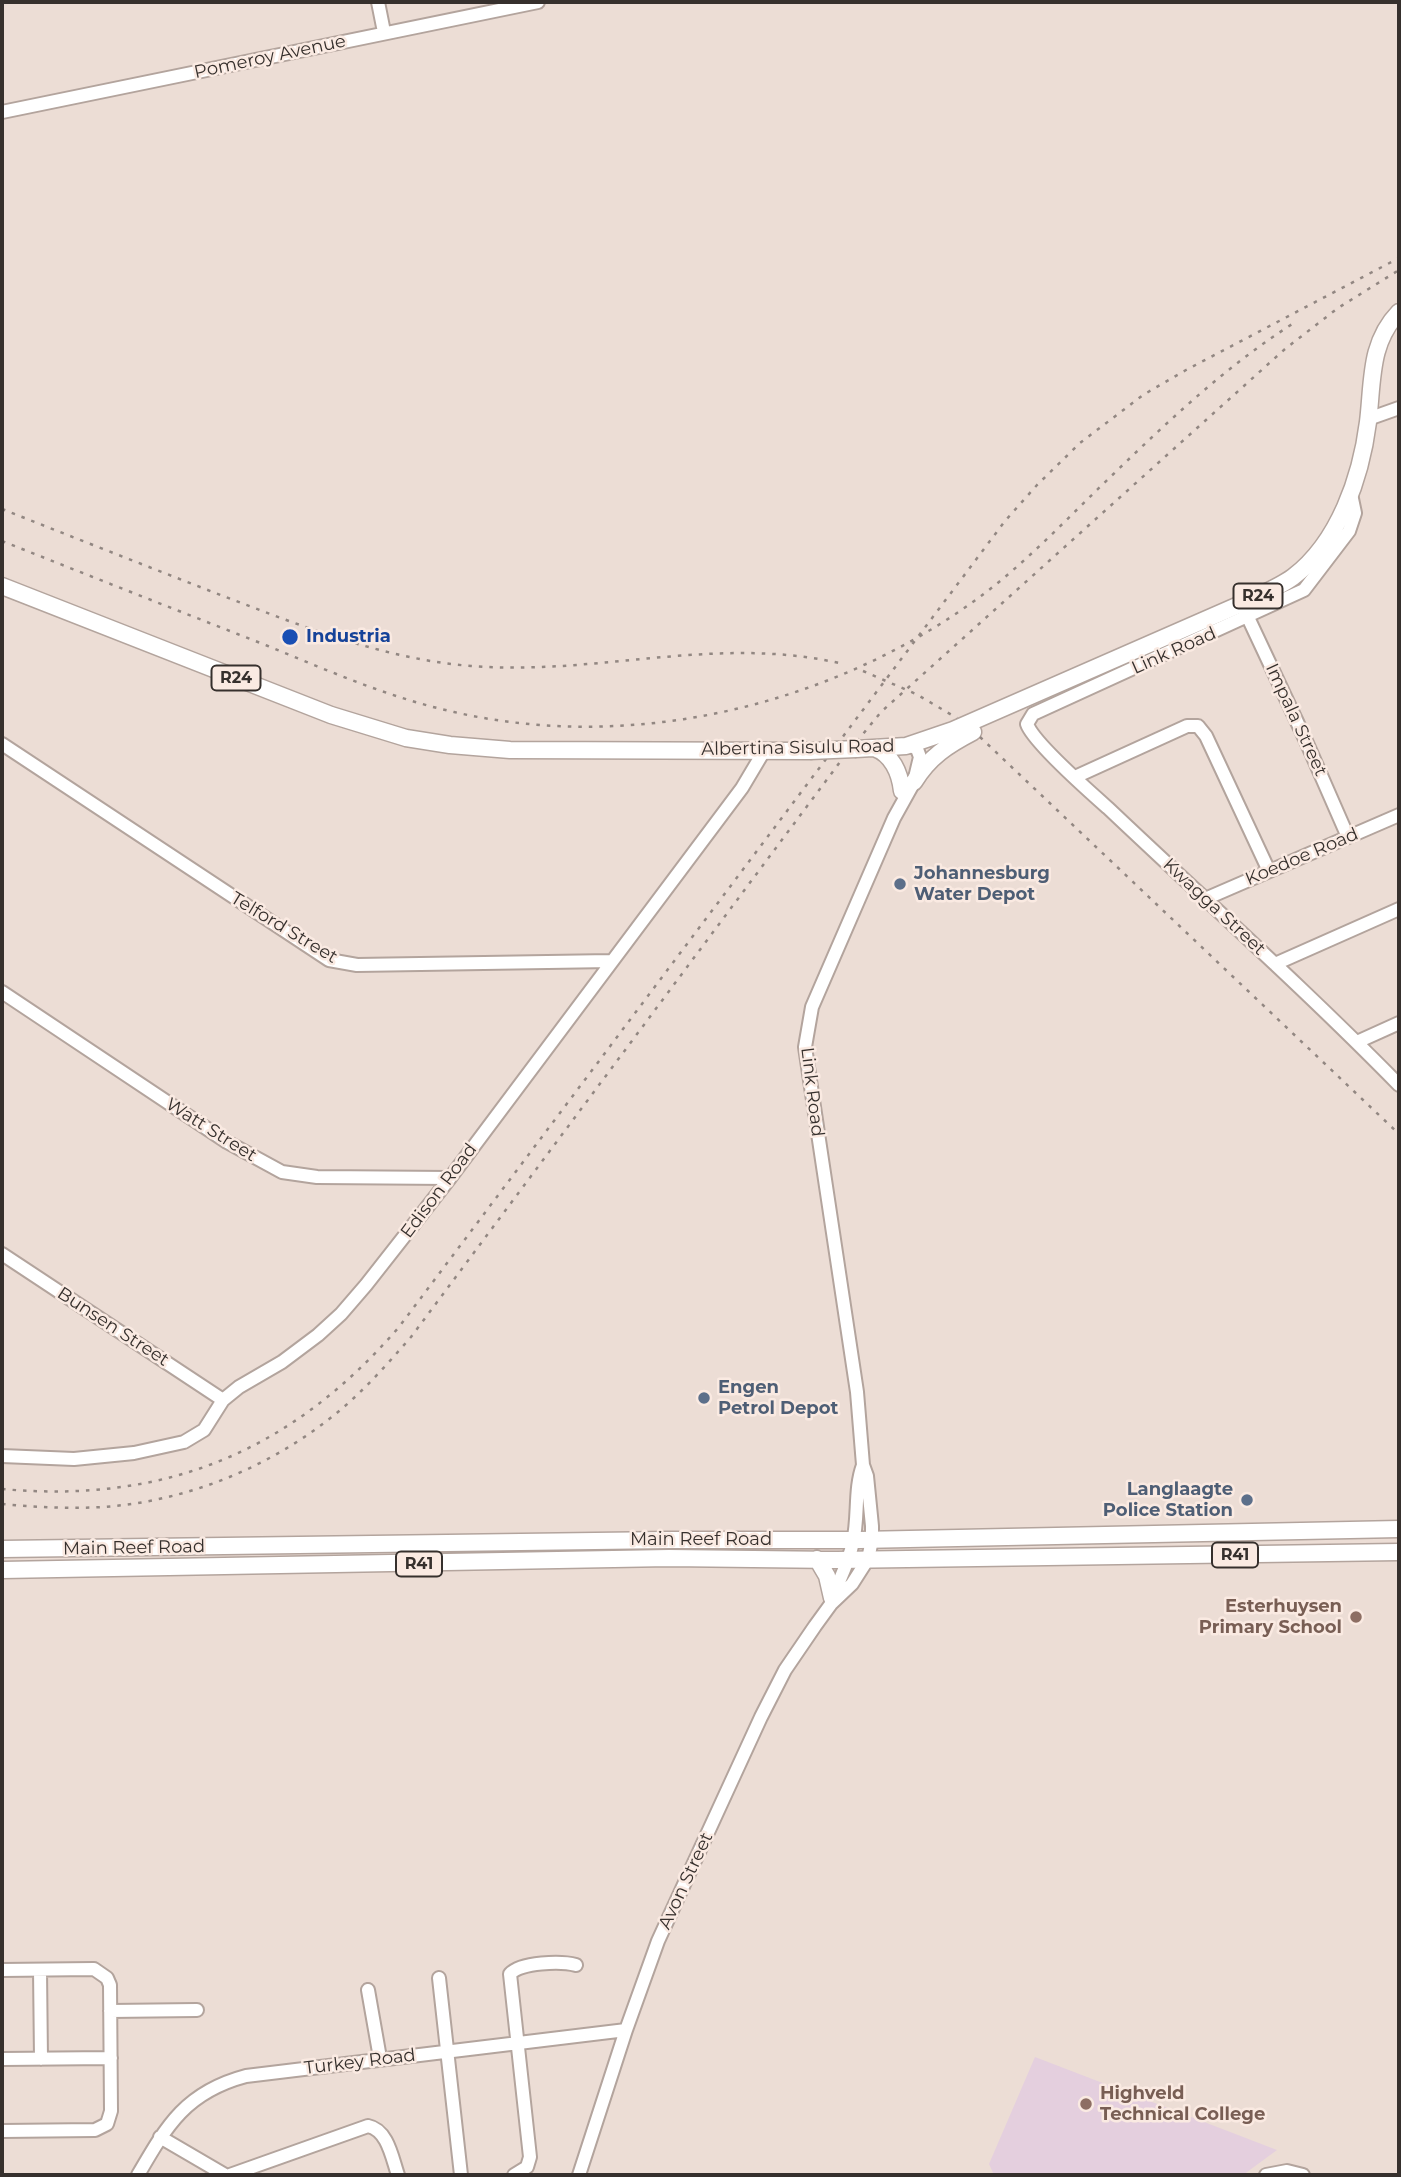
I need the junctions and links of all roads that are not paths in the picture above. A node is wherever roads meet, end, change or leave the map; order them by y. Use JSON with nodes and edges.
{"nodes":[{"id":1,"x":378,"y":2,"type":"edge"},
{"id":2,"x":538,"y":2,"type":"edge"},
{"id":3,"x":384,"y":32,"type":"junction"},
{"id":4,"x":2,"y":111,"type":"edge"},
{"id":5,"x":1399,"y":312,"type":"edge"},
{"id":6,"x":1399,"y":408,"type":"edge"},
{"id":7,"x":1368,"y":419,"type":"junction"},
{"id":8,"x":2,"y":586,"type":"edge"},
{"id":9,"x":1245,"y":610,"type":"junction"},
{"id":10,"x":1051,"y":686,"type":"junction"},
{"id":11,"x":1029,"y":730,"type":"joint"},
{"id":12,"x":2,"y":744,"type":"edge"},
{"id":13,"x":907,"y":746,"type":"junction"},
{"id":14,"x":874,"y":748,"type":"junction"},
{"id":15,"x":764,"y":751,"type":"junction"},
{"id":16,"x":1075,"y":777,"type":"junction"},
{"id":17,"x":908,"y":786,"type":"junction"},
{"id":18,"x":1399,"y":815,"type":"edge"},
{"id":19,"x":1348,"y":837,"type":"junction"},
{"id":20,"x":1269,"y":871,"type":"junction"},
{"id":21,"x":1205,"y":899,"type":"junction"},
{"id":22,"x":1399,"y":909,"type":"edge"},
{"id":23,"x":611,"y":961,"type":"junction"},
{"id":24,"x":1275,"y":964,"type":"junction"},
{"id":25,"x":2,"y":992,"type":"edge"},
{"id":26,"x":1399,"y":1023,"type":"edge"},
{"id":27,"x":1357,"y":1042,"type":"junction"},
{"id":28,"x":1399,"y":1084,"type":"edge"},
{"id":29,"x":450,"y":1178,"type":"junction"},
{"id":30,"x":2,"y":1254,"type":"edge"},
{"id":31,"x":223,"y":1400,"type":"junction"},
{"id":32,"x":2,"y":1456,"type":"edge"},
{"id":33,"x":863,"y":1465,"type":"junction"},
{"id":34,"x":1399,"y":1529,"type":"edge"},
{"id":35,"x":1350,"y":1530,"type":"junction"},
{"id":36,"x":1299,"y":1531,"type":"junction"},
{"id":37,"x":854,"y":1540,"type":"junction"},
{"id":38,"x":872,"y":1540,"type":"junction"},
{"id":39,"x":413,"y":1545,"type":"junction"},
{"id":40,"x":2,"y":1549,"type":"edge"},
{"id":41,"x":1399,"y":1552,"type":"edge"},
{"id":42,"x":1351,"y":1553,"type":"junction"},
{"id":43,"x":1299,"y":1554,"type":"junction"},
{"id":44,"x":817,"y":1559,"type":"junction"},
{"id":45,"x":849,"y":1559,"type":"junction"},
{"id":46,"x":867,"y":1559,"type":"junction"},
{"id":47,"x":412,"y":1564,"type":"junction"},
{"id":48,"x":2,"y":1570,"type":"edge"},
{"id":49,"x":832,"y":1601,"type":"junction"},
{"id":50,"x":576,"y":1965,"type":"dead end"},
{"id":51,"x":2,"y":1970,"type":"edge"},
{"id":52,"x":40,"y":1970,"type":"junction"},
{"id":53,"x":439,"y":1978,"type":"dead end"},
{"id":54,"x":368,"y":1990,"type":"dead end"},
{"id":55,"x":197,"y":2010,"type":"dead end"},
{"id":56,"x":110,"y":2011,"type":"junction"},
{"id":57,"x":626,"y":2030,"type":"junction"},
{"id":58,"x":518,"y":2043,"type":"junction"},
{"id":59,"x":447,"y":2052,"type":"junction"},
{"id":60,"x":111,"y":2058,"type":"junction"},
{"id":61,"x":380,"y":2058,"type":"junction"},
{"id":62,"x":2,"y":2059,"type":"edge"},
{"id":63,"x":41,"y":2059,"type":"junction"},
{"id":64,"x":2,"y":2131,"type":"edge"},
{"id":65,"x":160,"y":2137,"type":"junction"},
{"id":66,"x":138,"y":2175,"type":"edge"},
{"id":67,"x":227,"y":2175,"type":"edge"},
{"id":68,"x":398,"y":2175,"type":"edge"},
{"id":69,"x":461,"y":2175,"type":"edge"},
{"id":70,"x":514,"y":2175,"type":"edge"},
{"id":71,"x":579,"y":2175,"type":"edge"},
{"id":72,"x":1266,"y":2175,"type":"edge"},
{"id":73,"x":1303,"y":2175,"type":"edge"}],
"edges":[{"from":1,"to":3,"type":"street"},
{"from":2,"to":3,"type":"street","name":"Pomeroy Avenue"},
{"from":3,"to":4,"type":"street","name":"Pomeroy Avenue"},
{"from":5,"to":7,"type":"main road","name":"Albertina Sisulu Road","number":"R24"},
{"from":6,"to":7,"type":"street"},
{"from":7,"to":9,"type":"main road","name":"Albertina Sisulu Road","number":"R24"},
{"from":8,"to":15,"type":"main road","name":"Albertina Sisulu Road","number":"R24"},
{"from":9,"to":10,"type":"main road","name":"Albertina Sisulu Road","number":"R24"},
{"from":9,"to":11,"type":"street","name":"Link Road"},
{"from":9,"to":19,"type":"street","name":"Impala Street"},
{"from":10,"to":13,"type":"main road","name":"Albertina Sisulu Road","number":"R24"},
{"from":10,"to":17,"type":"main road"},
{"from":11,"to":16,"type":"street","name":"Kwagga Street"},
{"from":12,"to":23,"type":"street","name":"Telford Street"},
{"from":13,"to":14,"type":"main road","name":"Albertina Sisulu Road","number":"R24"},
{"from":13,"to":17,"type":"street"},
{"from":13,"to":17,"type":"street","name":"Link Road"},
{"from":14,"to":15,"type":"main road","name":"Albertina Sisulu Road","number":"R24","bridge":true},
{"from":14,"to":17,"type":"main road"},
{"from":15,"to":23,"type":"street","name":"Edison Road"},
{"from":16,"to":20,"type":"street"},
{"from":16,"to":21,"type":"street","name":"Kwagga Street"},
{"from":17,"to":33,"type":"street","name":"Link Road"},
{"from":18,"to":19,"type":"street","name":"Koedoe Road"},
{"from":19,"to":20,"type":"street","name":"Koedoe Road"},
{"from":20,"to":21,"type":"street","name":"Koedoe Road"},
{"from":21,"to":24,"type":"street","name":"Kwagga Street"},
{"from":22,"to":24,"type":"street"},
{"from":23,"to":29,"type":"street","name":"Edison Road"},
{"from":24,"to":27,"type":"street","name":"Kwagga Street"},
{"from":25,"to":29,"type":"street","name":"Watt Street"},
{"from":26,"to":27,"type":"street"},
{"from":27,"to":28,"type":"street","name":"Kwagga Street"},
{"from":29,"to":31,"type":"street","name":"Edison Road"},
{"from":30,"to":31,"type":"street","name":"Bunsen Street"},
{"from":31,"to":32,"type":"street","name":"Edison Road"},
{"from":33,"to":37,"type":"street","name":"Link Road"},
{"from":33,"to":38,"type":"street","name":"Link Road"},
{"from":34,"to":35,"type":"main road","name":"Main Reef Road","number":"R41"},
{"from":35,"to":36,"type":"main road","name":"Main Reef Road","number":"R41"},
{"from":35,"to":42,"type":"main road"},
{"from":36,"to":38,"type":"main road","name":"Main Reef Road","number":"R41"},
{"from":36,"to":43,"type":"main road"},
{"from":37,"to":38,"type":"main road","name":"Main Reef Road","number":"R41"},
{"from":37,"to":39,"type":"main road","name":"Main Reef Road","number":"R41"},
{"from":37,"to":45,"type":"street","name":"Link Road"},
{"from":38,"to":46,"type":"street","name":"Link Road"},
{"from":39,"to":40,"type":"main road","name":"Main Reef Road","number":"R41"},
{"from":39,"to":47,"type":"main road"},
{"from":41,"to":42,"type":"main road","name":"Main Reef Road","number":"R41"},
{"from":42,"to":43,"type":"main road","name":"Main Reef Road","number":"R41"},
{"from":43,"to":46,"type":"main road","name":"Main Reef Road","number":"R41"},
{"from":44,"to":45,"type":"main road","name":"Main Reef Road","number":"R41"},
{"from":44,"to":47,"type":"main road","name":"Main Reef Road","number":"R41"},
{"from":44,"to":49,"type":"main road"},
{"from":45,"to":46,"type":"main road","name":"Main Reef Road","number":"R41"},
{"from":45,"to":49,"type":"street","name":"Avon Street"},
{"from":46,"to":49,"type":"street","name":"Avon Street"},
{"from":47,"to":48,"type":"main road","name":"Main Reef Road","number":"R41"},
{"from":49,"to":57,"type":"street","name":"Avon Street"},
{"from":50,"to":58,"type":"street"},
{"from":51,"to":52,"type":"street"},
{"from":52,"to":56,"type":"street"},
{"from":52,"to":63,"type":"street"},
{"from":53,"to":59,"type":"street"},
{"from":54,"to":61,"type":"street"},
{"from":55,"to":56,"type":"street"},
{"from":56,"to":60,"type":"street"},
{"from":57,"to":58,"type":"street","name":"Turkey Road"},
{"from":57,"to":71,"type":"street","name":"Avon Street"},
{"from":58,"to":59,"type":"street","name":"Turkey Road"},
{"from":58,"to":70,"type":"street"},
{"from":59,"to":61,"type":"street","name":"Turkey Road"},
{"from":59,"to":69,"type":"street"},
{"from":60,"to":63,"type":"street"},
{"from":60,"to":64,"type":"street"},
{"from":61,"to":65,"type":"street","name":"Turkey Road"},
{"from":62,"to":63,"type":"street"},
{"from":65,"to":66,"type":"street","name":"Turkey Road"},
{"from":65,"to":67,"type":"street"},
{"from":67,"to":68,"type":"street"},
{"from":72,"to":73,"type":"street"}]}
